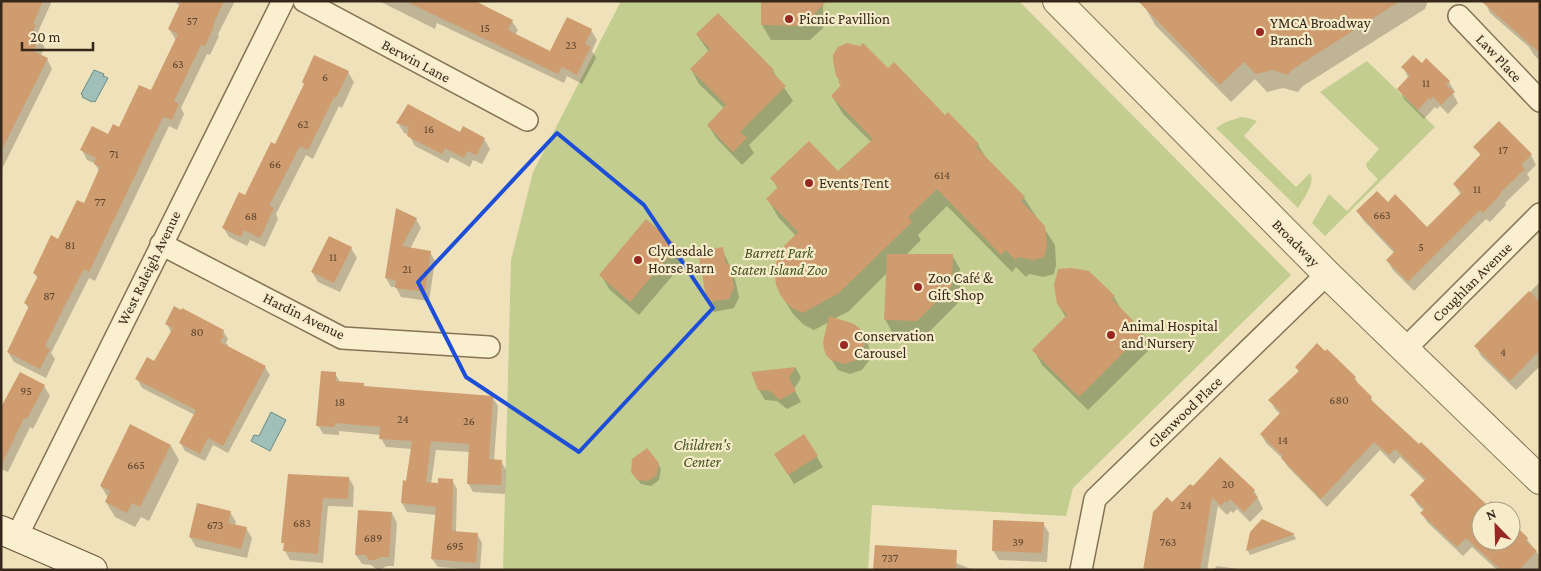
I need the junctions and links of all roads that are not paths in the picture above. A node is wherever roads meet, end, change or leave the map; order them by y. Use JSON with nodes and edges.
{"nodes":[{"id":1,"x":283,"y":1,"type":"edge"},
{"id":2,"x":304,"y":1,"type":"edge"},
{"id":3,"x":1057,"y":1,"type":"edge"},
{"id":4,"x":1459,"y":16,"type":"dead end"},
{"id":5,"x":1540,"y":101,"type":"edge"},
{"id":6,"x":527,"y":120,"type":"dead end"},
{"id":7,"x":1540,"y":214,"type":"edge"},
{"id":8,"x":161,"y":244,"type":"junction"},
{"id":9,"x":1327,"y":274,"type":"junction"},
{"id":10,"x":489,"y":347,"type":"dead end"},
{"id":11,"x":1405,"y":349,"type":"junction"},
{"id":12,"x":1540,"y":480,"type":"edge"},
{"id":13,"x":9,"y":533,"type":"edge"},
{"id":14,"x":93,"y":570,"type":"edge"},
{"id":15,"x":1081,"y":570,"type":"edge"}],
"edges":[{"from":1,"to":8,"type":"street","name":"West Raleigh Avenue"},
{"from":2,"to":6,"type":"street","name":"Berwin Lane"},
{"from":3,"to":9,"type":"street","name":"Broadway"},
{"from":4,"to":5,"type":"street","name":"Law Place"},
{"from":7,"to":11,"type":"street","name":"Coughlan Avenue"},
{"from":8,"to":10,"type":"street","name":"Hardin Avenue"},
{"from":8,"to":13,"type":"street","name":"West Raleigh Avenue"},
{"from":9,"to":11,"type":"street","name":"Broadway"},
{"from":9,"to":15,"type":"street","name":"Glenwood Place"},
{"from":11,"to":12,"type":"street","name":"Broadway"},
{"from":13,"to":14,"type":"street"}]}
